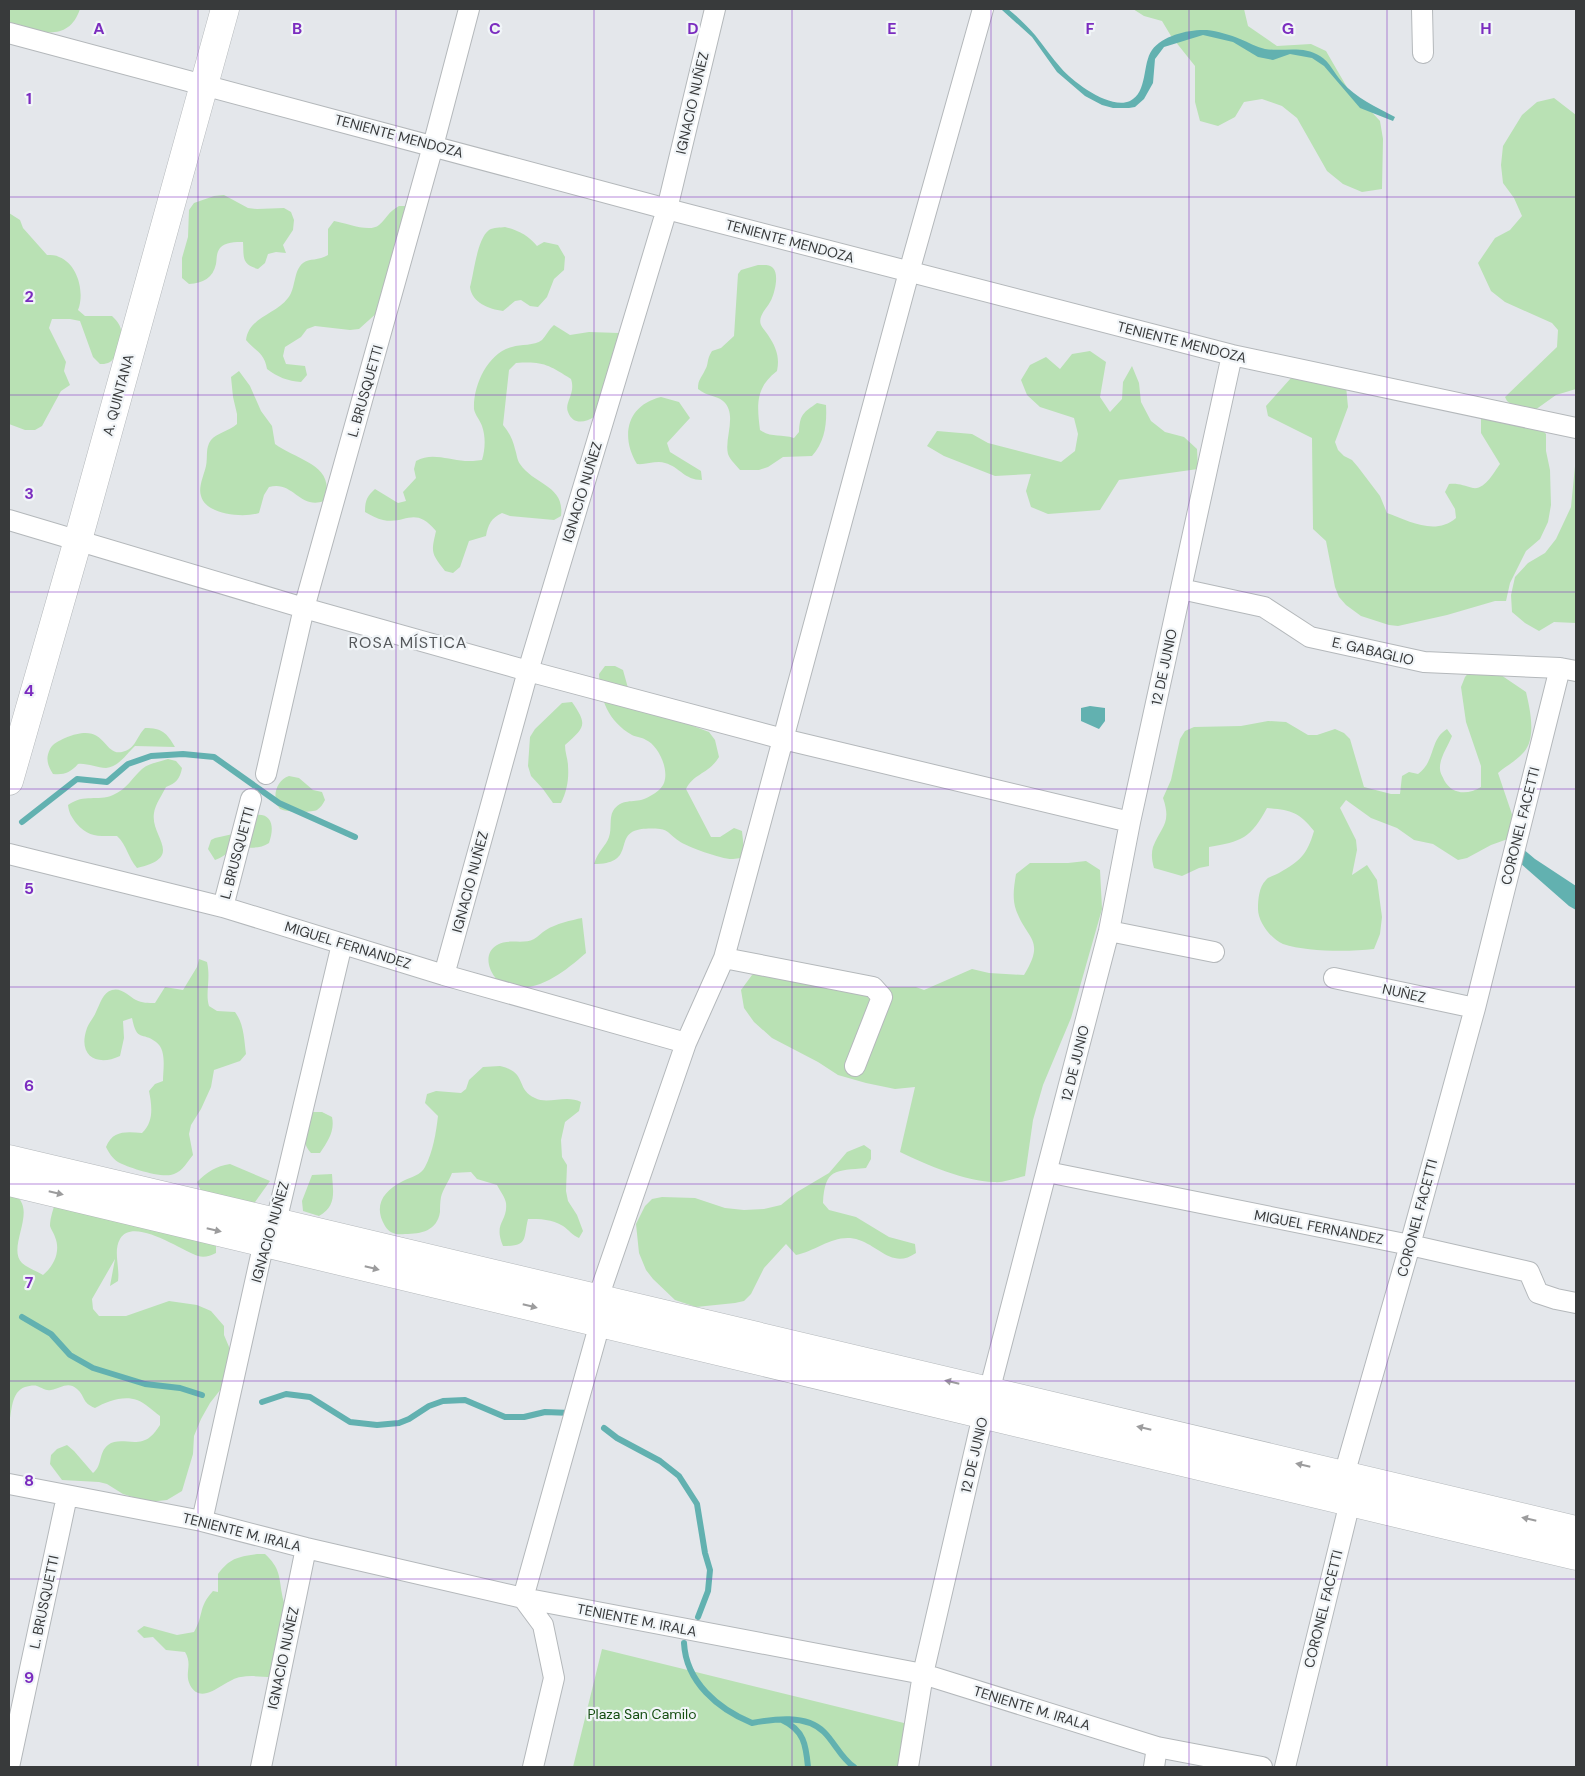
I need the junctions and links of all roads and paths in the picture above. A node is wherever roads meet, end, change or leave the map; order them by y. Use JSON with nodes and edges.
{"nodes":[{"id":1,"x":225,"y":9,"type":"edge"},
{"id":2,"x":469,"y":9,"type":"edge"},
{"id":3,"x":715,"y":9,"type":"edge"},
{"id":4,"x":983,"y":9,"type":"edge"},
{"id":5,"x":1422,"y":9,"type":"edge"},
{"id":6,"x":9,"y":33,"type":"edge"},
{"id":7,"x":1423,"y":53,"type":"dead end"},
{"id":8,"x":204,"y":84,"type":"junction"},
{"id":9,"x":433,"y":146,"type":"junction"},
{"id":10,"x":667,"y":209,"type":"junction"},
{"id":11,"x":909,"y":272,"type":"junction"},
{"id":12,"x":1232,"y":355,"type":"junction"},
{"id":13,"x":1576,"y":428,"type":"edge"},
{"id":14,"x":9,"y":520,"type":"edge"},
{"id":15,"x":78,"y":540,"type":"junction"},
{"id":16,"x":1181,"y":589,"type":"junction"},
{"id":17,"x":304,"y":608,"type":"junction"},
{"id":18,"x":1568,"y":670,"type":"edge"},
{"id":19,"x":528,"y":671,"type":"junction"},
{"id":20,"x":783,"y":739,"type":"junction"},
{"id":21,"x":266,"y":774,"type":"dead end"},
{"id":22,"x":9,"y":781,"type":"edge"},
{"id":23,"x":251,"y":800,"type":"dead end"},
{"id":24,"x":1130,"y":822,"type":"junction"},
{"id":25,"x":9,"y":854,"type":"edge"},
{"id":26,"x":222,"y":907,"type":"junction"},
{"id":27,"x":1109,"y":930,"type":"junction"},
{"id":28,"x":342,"y":944,"type":"junction"},
{"id":29,"x":1214,"y":952,"type":"dead end"},
{"id":30,"x":724,"y":958,"type":"junction"},
{"id":31,"x":444,"y":975,"type":"junction"},
{"id":32,"x":1334,"y":978,"type":"dead end"},
{"id":33,"x":1475,"y":1008,"type":"junction"},
{"id":34,"x":686,"y":1044,"type":"junction"},
{"id":35,"x":855,"y":1066,"type":"dead end"},
{"id":36,"x":9,"y":1159,"type":"edge"},
{"id":37,"x":1047,"y":1172,"type":"junction"},
{"id":38,"x":9,"y":1182,"type":"edge"},
{"id":39,"x":270,"y":1232,"type":"junction"},
{"id":40,"x":1410,"y":1245,"type":"junction"},
{"id":41,"x":1576,"y":1303,"type":"edge"},
{"id":42,"x":599,"y":1311,"type":"junction"},
{"id":43,"x":986,"y":1403,"type":"junction"},
{"id":44,"x":1344,"y":1475,"type":"junction"},
{"id":45,"x":9,"y":1484,"type":"edge"},
{"id":46,"x":67,"y":1496,"type":"junction"},
{"id":47,"x":1350,"y":1502,"type":"junction"},
{"id":48,"x":202,"y":1521,"type":"junction"},
{"id":49,"x":1576,"y":1530,"type":"edge"},
{"id":50,"x":306,"y":1548,"type":"junction"},
{"id":51,"x":1576,"y":1556,"type":"edge"},
{"id":52,"x":523,"y":1598,"type":"junction"},
{"id":53,"x":924,"y":1674,"type":"junction"},
{"id":54,"x":1157,"y":1747,"type":"junction"},
{"id":55,"x":9,"y":1767,"type":"edge"},
{"id":56,"x":260,"y":1767,"type":"edge"},
{"id":57,"x":533,"y":1767,"type":"edge"},
{"id":58,"x":908,"y":1767,"type":"edge"},
{"id":59,"x":1154,"y":1767,"type":"edge"},
{"id":60,"x":1262,"y":1767,"type":"edge"},
{"id":61,"x":1285,"y":1767,"type":"edge"}],
"edges":[{"from":1,"to":8,"type":"street","name":"A. QUINTANA"},
{"from":2,"to":9,"type":"street","name":"L. BRUSQUETTI"},
{"from":3,"to":10,"type":"street","name":"IGNACIO NUÑEZ"},
{"from":4,"to":11,"type":"street"},
{"from":5,"to":7,"type":"street"},
{"from":6,"to":8,"type":"street","name":"TENIENTE MENDOZA"},
{"from":8,"to":9,"type":"street","name":"TENIENTE MENDOZA"},
{"from":8,"to":15,"type":"street","name":"A. QUINTANA"},
{"from":9,"to":10,"type":"street","name":"TENIENTE MENDOZA"},
{"from":9,"to":17,"type":"street","name":"L. BRUSQUETTI"},
{"from":10,"to":11,"type":"street","name":"TENIENTE MENDOZA"},
{"from":10,"to":19,"type":"street","name":"IGNACIO NUÑEZ"},
{"from":11,"to":12,"type":"street","name":"TENIENTE MENDOZA"},
{"from":11,"to":20,"type":"street"},
{"from":12,"to":13,"type":"street","name":"TENIENTE MENDOZA"},
{"from":12,"to":16,"type":"street","name":"12 DE JUNIO"},
{"from":14,"to":15,"type":"street"},
{"from":15,"to":17,"type":"street"},
{"from":15,"to":22,"type":"street","name":"A. QUINTANA"},
{"from":16,"to":18,"type":"street","name":"E. GABAGLIO"},
{"from":16,"to":24,"type":"street","name":"12 DE JUNIO"},
{"from":17,"to":19,"type":"street"},
{"from":17,"to":21,"type":"street","name":"L. BRUSQUETTI"},
{"from":18,"to":33,"type":"street","name":"CORONEL FACETTI"},
{"from":19,"to":20,"type":"street"},
{"from":19,"to":31,"type":"street","name":"IGNACIO NUÑEZ"},
{"from":20,"to":24,"type":"street"},
{"from":20,"to":30,"type":"street"},
{"from":23,"to":26,"type":"street","name":"L. BRUSQUETTI"},
{"from":24,"to":27,"type":"street","name":"12 DE JUNIO"},
{"from":25,"to":26,"type":"street","name":"MIGUEL FERNANDEZ"},
{"from":26,"to":28,"type":"street","name":"MIGUEL FERNANDEZ"},
{"from":27,"to":29,"type":"street"},
{"from":27,"to":37,"type":"street","name":"12 DE JUNIO"},
{"from":28,"to":31,"type":"street","name":"MIGUEL FERNANDEZ"},
{"from":28,"to":39,"type":"street","name":"IGNACIO NUÑEZ"},
{"from":30,"to":34,"type":"street"},
{"from":30,"to":35,"type":"street"},
{"from":31,"to":34,"type":"street","name":"MIGUEL FERNANDEZ"},
{"from":32,"to":33,"type":"street","name":"NUÑEZ"},
{"from":33,"to":40,"type":"street","name":"CORONEL FACETTI"},
{"from":34,"to":42,"type":"street"},
{"from":36,"to":39,"type":"street"},
{"from":37,"to":40,"type":"street","name":"MIGUEL FERNANDEZ"},
{"from":37,"to":43,"type":"street","name":"12 DE JUNIO"},
{"from":38,"to":39,"type":"street","one_way":true},
{"from":39,"to":42,"type":"street"},
{"from":39,"to":48,"type":"street","name":"IGNACIO NUÑEZ"},
{"from":40,"to":41,"type":"street","name":"MIGUEL FERNANDEZ"},
{"from":40,"to":44,"type":"street","name":"CORONEL FACETTI"},
{"from":42,"to":43,"type":"street"},
{"from":42,"to":52,"type":"street"},
{"from":44,"to":43,"type":"street","one_way":true},
{"from":43,"to":47,"type":"street"},
{"from":43,"to":53,"type":"street","name":"12 DE JUNIO"},
{"from":44,"to":47,"type":"street","name":"CORONEL FACETTI"},
{"from":49,"to":44,"type":"street","one_way":true},
{"from":45,"to":46,"type":"street","name":"TENIENTE M. IRALA"},
{"from":46,"to":48,"type":"street","name":"TENIENTE M. IRALA"},
{"from":46,"to":55,"type":"street","name":"L. BRUSQUETTI"},
{"from":47,"to":51,"type":"street"},
{"from":47,"to":61,"type":"street","name":"CORONEL FACETTI"},
{"from":48,"to":50,"type":"street","name":"TENIENTE M. IRALA"},
{"from":50,"to":52,"type":"street","name":"TENIENTE M. IRALA"},
{"from":50,"to":56,"type":"street","name":"IGNACIO NUÑEZ"},
{"from":52,"to":53,"type":"street","name":"TENIENTE M. IRALA"},
{"from":52,"to":57,"type":"street"},
{"from":53,"to":54,"type":"street","name":"TENIENTE M. IRALA"},
{"from":53,"to":58,"type":"street","name":"12 DE JUNIO"},
{"from":54,"to":59,"type":"street"},
{"from":54,"to":60,"type":"street","name":"TENIENTE M. IRALA"}]}
